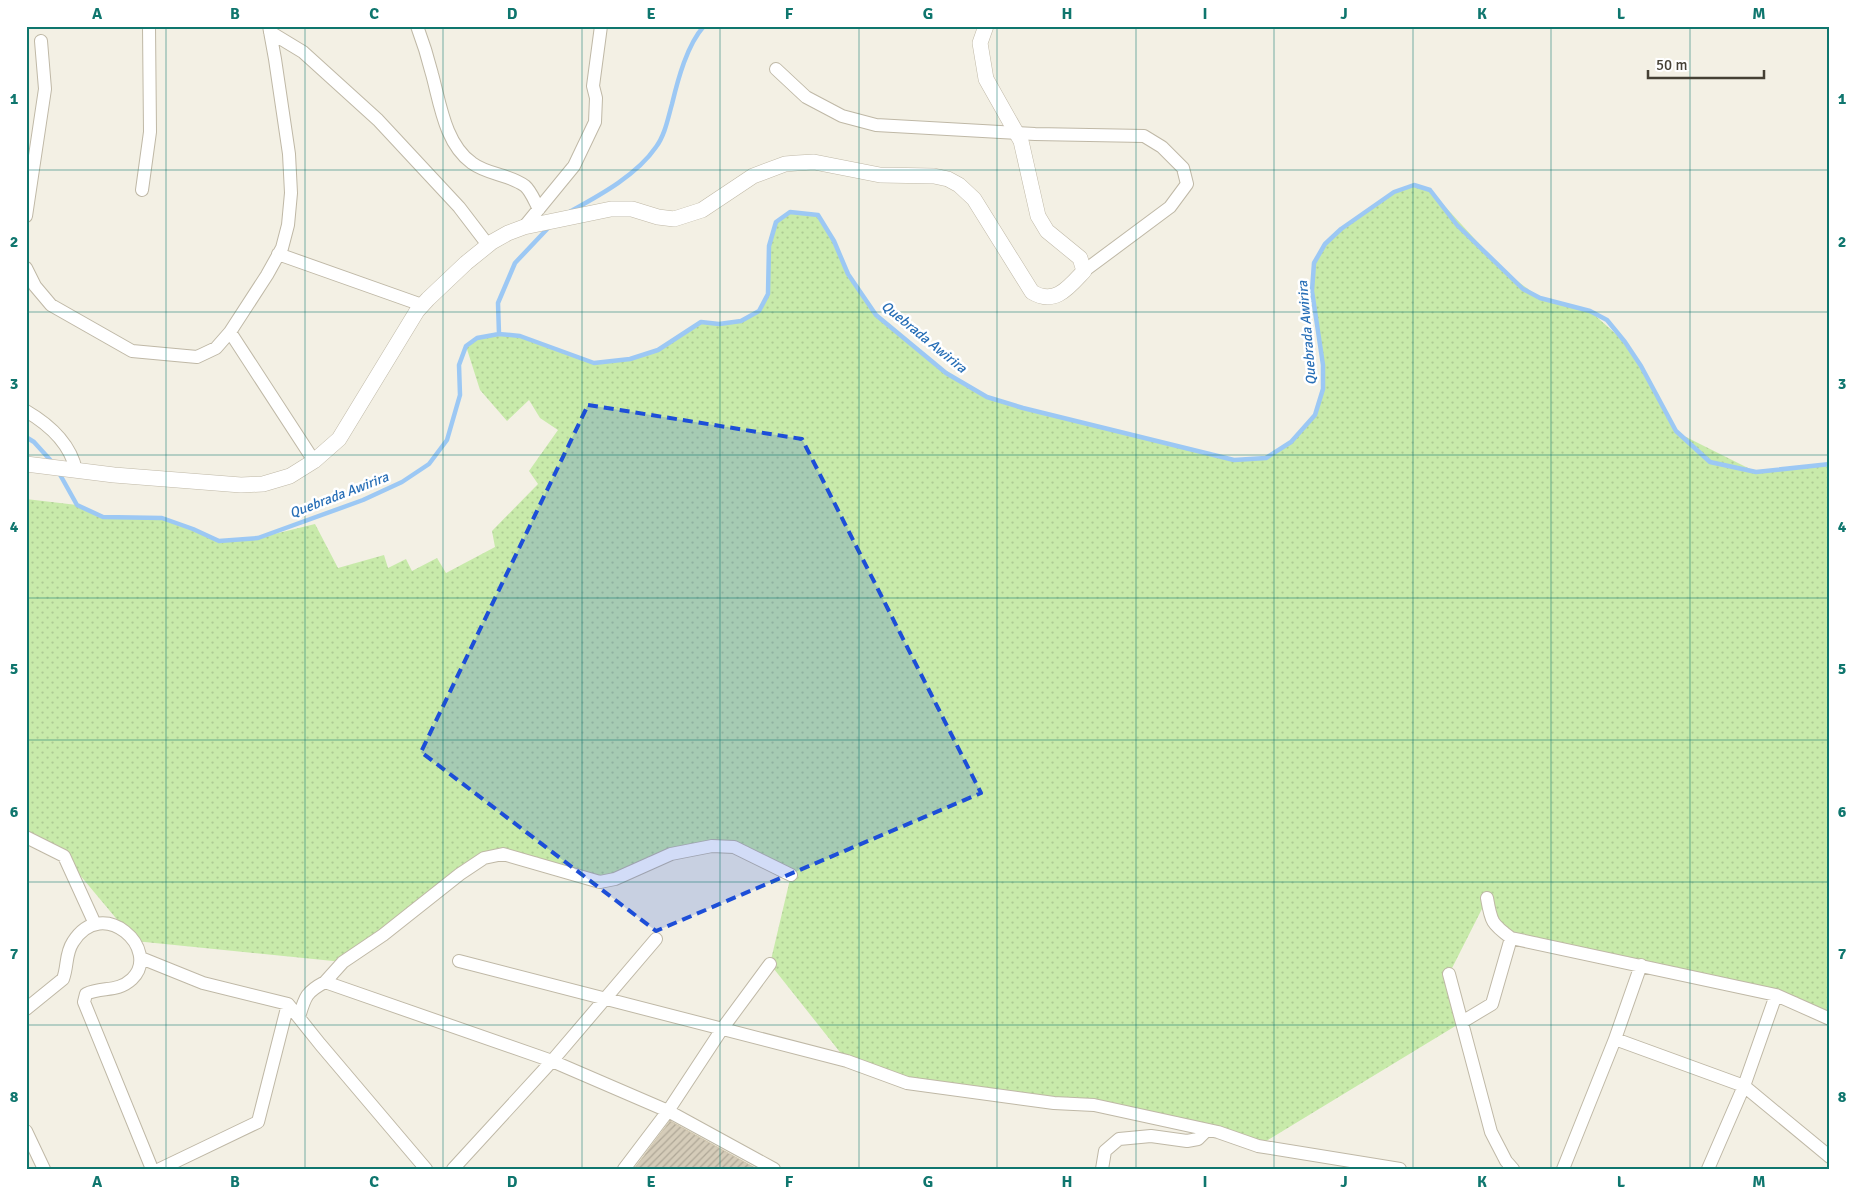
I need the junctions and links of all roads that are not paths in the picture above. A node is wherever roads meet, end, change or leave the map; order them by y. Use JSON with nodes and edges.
{"nodes":[{"id":1,"x":149,"y":26,"type":"edge"},
{"id":2,"x":417,"y":26,"type":"edge"},
{"id":3,"x":601,"y":26,"type":"edge"},
{"id":4,"x":986,"y":26,"type":"edge"},
{"id":5,"x":269,"y":29,"type":"edge"},
{"id":6,"x":41,"y":41,"type":"dead end"},
{"id":7,"x":776,"y":68,"type":"dead end"},
{"id":8,"x":1017,"y":133,"type":"junction"},
{"id":9,"x":142,"y":190,"type":"dead end"},
{"id":10,"x":539,"y":209,"type":"junction"},
{"id":11,"x":27,"y":211,"type":"edge"},
{"id":12,"x":524,"y":227,"type":"junction"},
{"id":13,"x":488,"y":245,"type":"junction"},
{"id":14,"x":278,"y":254,"type":"junction"},
{"id":15,"x":26,"y":268,"type":"edge"},
{"id":16,"x":1084,"y":271,"type":"junction"},
{"id":17,"x":422,"y":305,"type":"junction"},
{"id":18,"x":230,"y":332,"type":"junction"},
{"id":19,"x":26,"y":411,"type":"edge"},
{"id":20,"x":314,"y":461,"type":"junction"},
{"id":21,"x":26,"y":464,"type":"edge"},
{"id":22,"x":76,"y":470,"type":"junction"},
{"id":23,"x":26,"y":837,"type":"edge"},
{"id":24,"x":791,"y":875,"type":"dead end"},
{"id":25,"x":1487,"y":898,"type":"dead end"},
{"id":26,"x":95,"y":924,"type":"junction"},
{"id":27,"x":1511,"y":938,"type":"junction"},
{"id":28,"x":656,"y":939,"type":"dead end"},
{"id":29,"x":140,"y":958,"type":"junction"},
{"id":30,"x":459,"y":961,"type":"dead end"},
{"id":31,"x":770,"y":964,"type":"dead end"},
{"id":32,"x":1641,"y":965,"type":"junction"},
{"id":33,"x":1449,"y":974,"type":"dead end"},
{"id":34,"x":325,"y":982,"type":"junction"},
{"id":35,"x":1776,"y":995,"type":"junction"},
{"id":36,"x":605,"y":998,"type":"junction"},
{"id":37,"x":288,"y":1004,"type":"junction"},
{"id":38,"x":26,"y":1009,"type":"edge"},
{"id":39,"x":299,"y":1017,"type":"junction"},
{"id":40,"x":1830,"y":1019,"type":"edge"},
{"id":41,"x":1462,"y":1022,"type":"junction"},
{"id":42,"x":722,"y":1029,"type":"junction"},
{"id":43,"x":1615,"y":1039,"type":"junction"},
{"id":44,"x":552,"y":1061,"type":"junction"},
{"id":45,"x":1744,"y":1086,"type":"junction"},
{"id":46,"x":668,"y":1111,"type":"junction"},
{"id":47,"x":1207,"y":1130,"type":"junction"},
{"id":48,"x":26,"y":1131,"type":"edge"},
{"id":49,"x":1830,"y":1157,"type":"edge"},
{"id":50,"x":44,"y":1169,"type":"edge"},
{"id":51,"x":152,"y":1169,"type":"edge"},
{"id":52,"x":160,"y":1169,"type":"edge"},
{"id":53,"x":426,"y":1169,"type":"edge"},
{"id":54,"x":453,"y":1169,"type":"edge"},
{"id":55,"x":624,"y":1169,"type":"edge"},
{"id":56,"x":774,"y":1169,"type":"edge"},
{"id":57,"x":1102,"y":1169,"type":"edge"},
{"id":58,"x":1400,"y":1169,"type":"edge"},
{"id":59,"x":1513,"y":1169,"type":"edge"},
{"id":60,"x":1564,"y":1169,"type":"edge"},
{"id":61,"x":1708,"y":1169,"type":"edge"}],
"edges":[{"from":1,"to":9,"type":"street"},
{"from":2,"to":10,"type":"street"},
{"from":3,"to":10,"type":"street"},
{"from":4,"to":8,"type":"street"},
{"from":5,"to":13,"type":"street"},
{"from":5,"to":14,"type":"street"},
{"from":6,"to":11,"type":"street"},
{"from":7,"to":8,"type":"street"},
{"from":8,"to":16,"type":"street"},
{"from":8,"to":16,"type":"street"},
{"from":10,"to":12,"type":"street"},
{"from":12,"to":13,"type":"street"},
{"from":12,"to":16,"type":"street"},
{"from":13,"to":17,"type":"street"},
{"from":14,"to":17,"type":"street"},
{"from":14,"to":18,"type":"street"},
{"from":15,"to":18,"type":"street"},
{"from":17,"to":20,"type":"street"},
{"from":18,"to":20,"type":"street"},
{"from":19,"to":22,"type":"street"},
{"from":20,"to":22,"type":"street"},
{"from":21,"to":22,"type":"street"},
{"from":23,"to":26,"type":"street"},
{"from":24,"to":34,"type":"street"},
{"from":25,"to":27,"type":"street"},
{"from":26,"to":29,"type":"street"},
{"from":26,"to":38,"type":"street"},
{"from":27,"to":32,"type":"street"},
{"from":27,"to":41,"type":"street"},
{"from":28,"to":36,"type":"street"},
{"from":29,"to":37,"type":"street"},
{"from":29,"to":51,"type":"street"},
{"from":30,"to":36,"type":"street"},
{"from":31,"to":42,"type":"street"},
{"from":32,"to":35,"type":"street"},
{"from":32,"to":43,"type":"street"},
{"from":33,"to":41,"type":"street"},
{"from":34,"to":39,"type":"street"},
{"from":34,"to":44,"type":"street"},
{"from":35,"to":40,"type":"street"},
{"from":35,"to":45,"type":"street"},
{"from":36,"to":42,"type":"street"},
{"from":36,"to":44,"type":"street"},
{"from":37,"to":39,"type":"street"},
{"from":37,"to":52,"type":"street"},
{"from":39,"to":53,"type":"street"},
{"from":41,"to":59,"type":"street"},
{"from":42,"to":46,"type":"street"},
{"from":42,"to":47,"type":"street"},
{"from":43,"to":45,"type":"street"},
{"from":43,"to":60,"type":"street"},
{"from":44,"to":46,"type":"street"},
{"from":44,"to":54,"type":"street"},
{"from":45,"to":49,"type":"street"},
{"from":45,"to":61,"type":"street"},
{"from":46,"to":55,"type":"street"},
{"from":46,"to":56,"type":"street"},
{"from":47,"to":57,"type":"street"},
{"from":47,"to":58,"type":"street"},
{"from":48,"to":50,"type":"street"}]}
